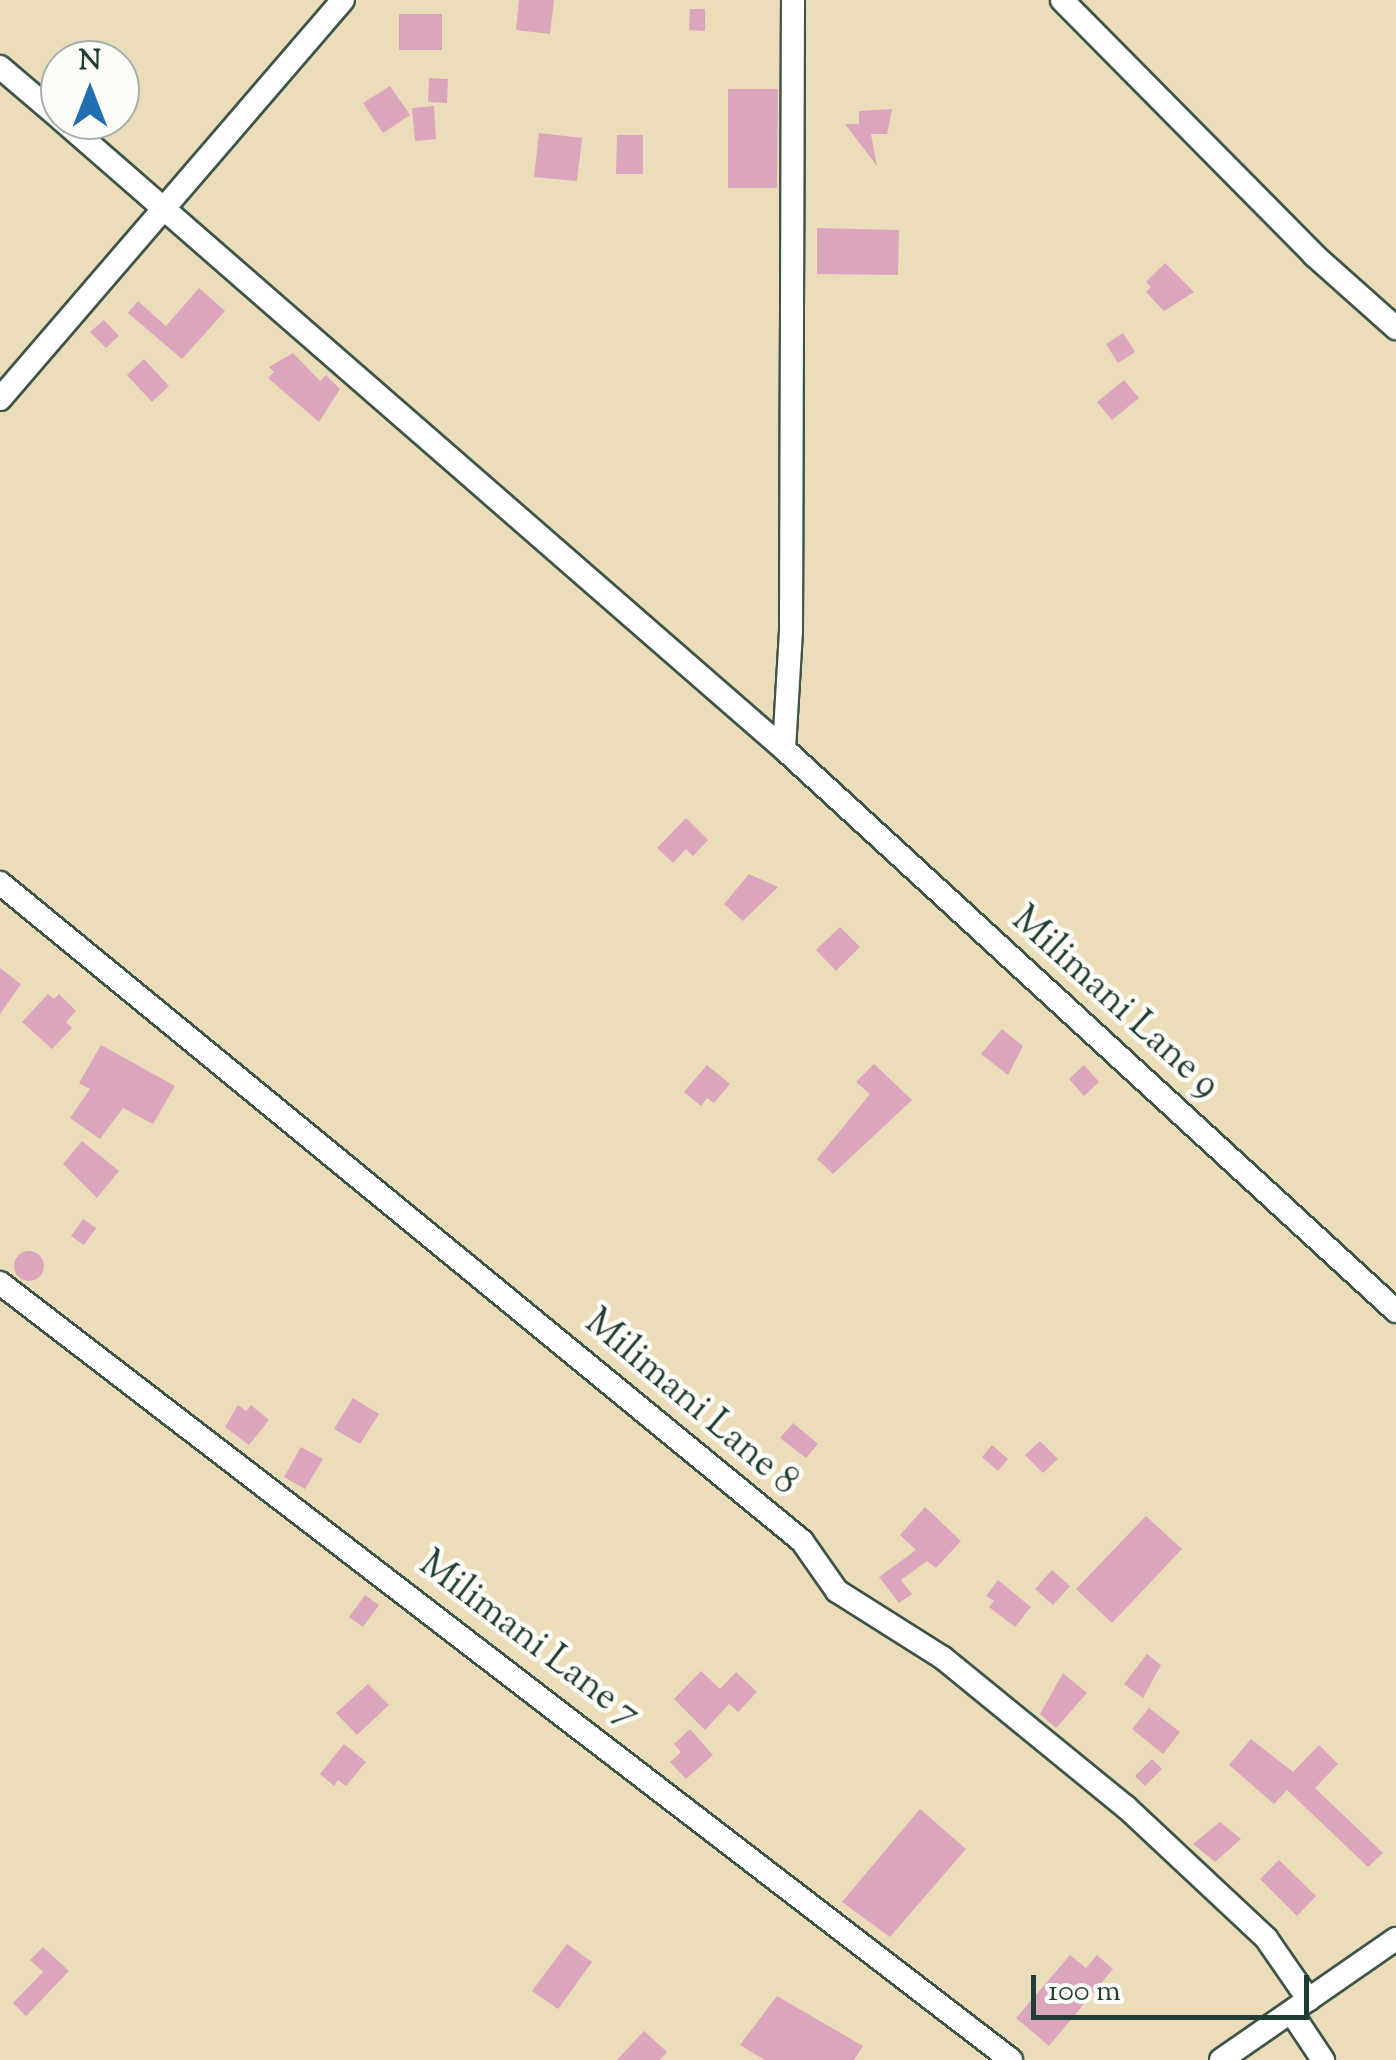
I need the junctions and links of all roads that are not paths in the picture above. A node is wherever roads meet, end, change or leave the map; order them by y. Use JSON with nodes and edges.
{"nodes":[{"id":1,"x":344,"y":0,"type":"edge"},
{"id":2,"x":793,"y":0,"type":"edge"},
{"id":3,"x":1062,"y":0,"type":"edge"},
{"id":4,"x":0,"y":67,"type":"edge"},
{"id":5,"x":40,"y":101,"type":"edge"},
{"id":6,"x":86,"y":140,"type":"edge"},
{"id":7,"x":168,"y":210,"type":"junction"},
{"id":8,"x":1396,"y":328,"type":"edge"},
{"id":9,"x":0,"y":399,"type":"edge"},
{"id":10,"x":784,"y":749,"type":"junction"},
{"id":11,"x":0,"y":884,"type":"edge"},
{"id":12,"x":0,"y":1283,"type":"edge"},
{"id":13,"x":1396,"y":1311,"type":"edge"},
{"id":14,"x":1396,"y":1939,"type":"edge"},
{"id":15,"x":1300,"y":2006,"type":"junction"},
{"id":16,"x":1011,"y":2060,"type":"edge"},
{"id":17,"x":1222,"y":2060,"type":"edge"},
{"id":18,"x":1323,"y":2060,"type":"edge"}],
"edges":[{"from":1,"to":7,"type":"street"},
{"from":2,"to":10,"type":"street"},
{"from":3,"to":8,"type":"street"},
{"from":4,"to":5,"type":"street","name":"Milimani Lane 9"},
{"from":6,"to":7,"type":"street","name":"Milimani Lane 9"},
{"from":7,"to":9,"type":"street"},
{"from":7,"to":10,"type":"street","name":"Milimani Lane 9"},
{"from":10,"to":13,"type":"street","name":"Milimani Lane 9"},
{"from":11,"to":15,"type":"street","name":"Milimani Lane 8"},
{"from":12,"to":16,"type":"street","name":"Milimani Lane 7"},
{"from":14,"to":15,"type":"street"},
{"from":15,"to":17,"type":"street"},
{"from":15,"to":18,"type":"street","name":"Milimani Lane 8"}]}
